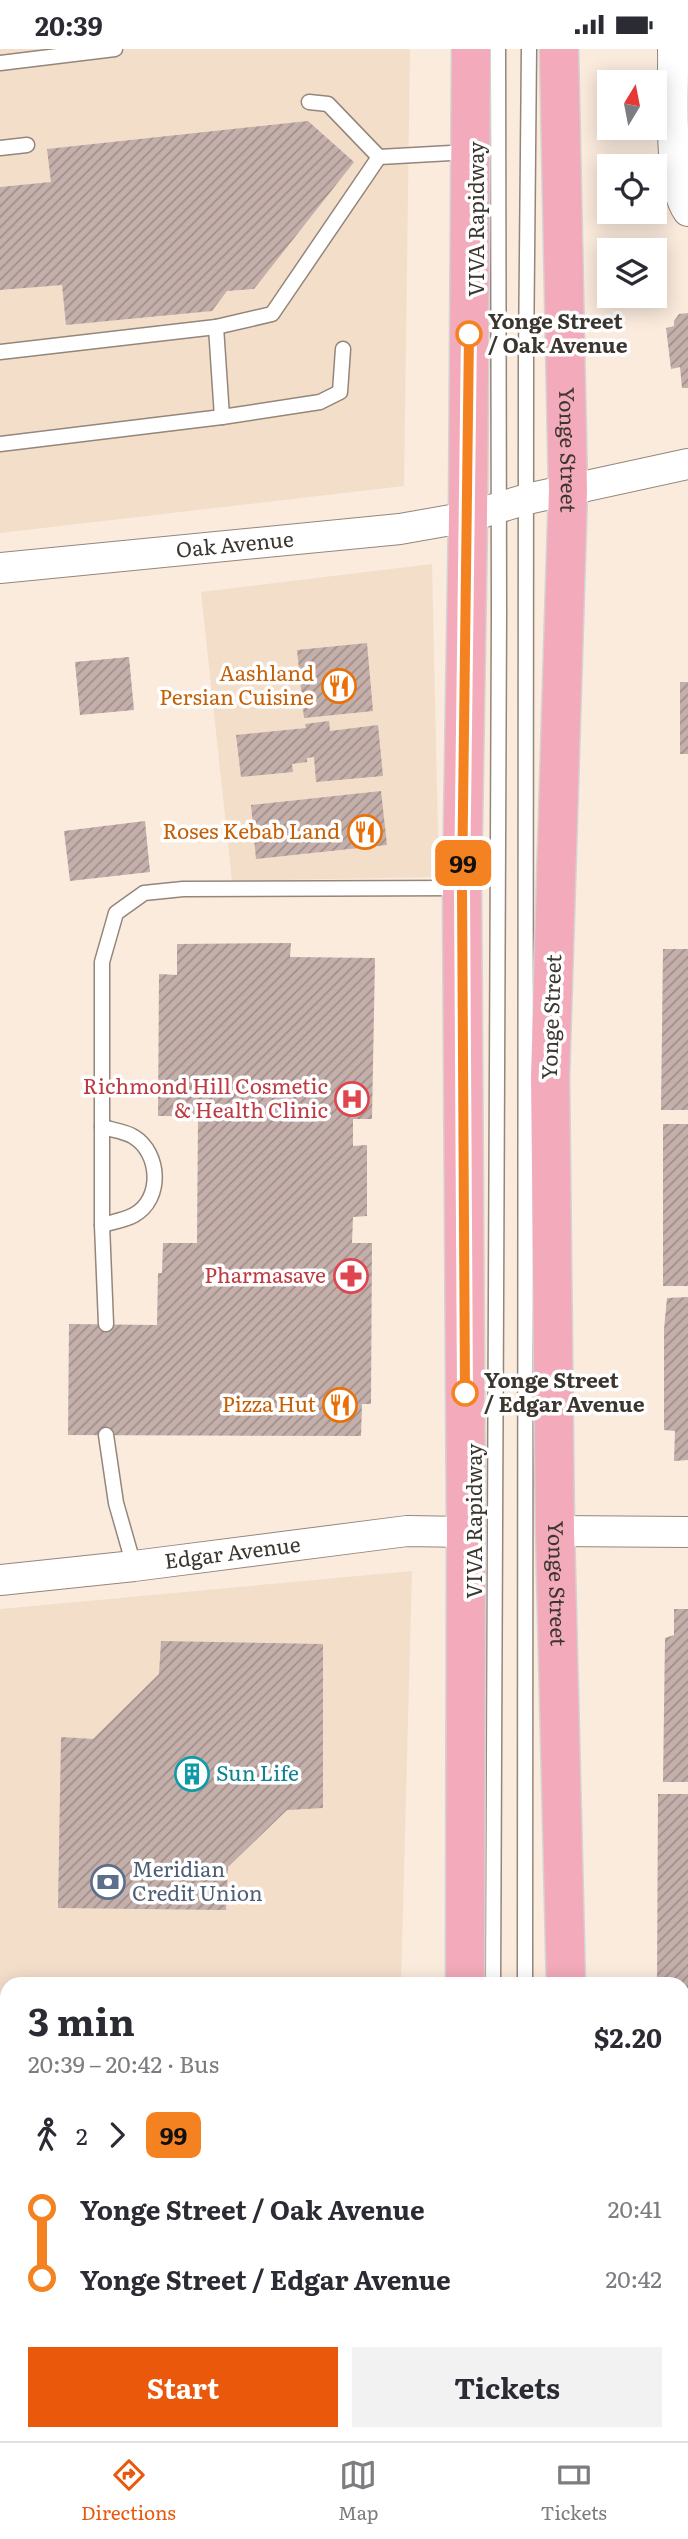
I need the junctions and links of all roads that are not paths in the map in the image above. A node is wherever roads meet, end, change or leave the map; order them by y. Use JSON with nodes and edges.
{"nodes":[{"id":1,"x":115,"y":49,"type":"edge"},
{"id":2,"x":471,"y":49,"type":"edge"},
{"id":3,"x":498,"y":49,"type":"edge"},
{"id":4,"x":529,"y":49,"type":"edge"},
{"id":5,"x":559,"y":49,"type":"edge"},
{"id":6,"x":673,"y":49,"type":"edge"},
{"id":7,"x":0,"y":63,"type":"edge"},
{"id":8,"x":309,"y":102,"type":"dead end"},
{"id":9,"x":27,"y":145,"type":"dead end"},
{"id":10,"x":0,"y":148,"type":"edge"},
{"id":11,"x":470,"y":152,"type":"junction"},
{"id":12,"x":379,"y":157,"type":"junction"},
{"id":13,"x":688,"y":211,"type":"edge"},
{"id":14,"x":216,"y":327,"type":"junction"},
{"id":15,"x":344,"y":349,"type":"dead end"},
{"id":16,"x":0,"y":352,"type":"edge"},
{"id":17,"x":222,"y":417,"type":"junction"},
{"id":18,"x":0,"y":444,"type":"edge"},
{"id":19,"x":688,"y":464,"type":"edge"},
{"id":20,"x":568,"y":490,"type":"junction"},
{"id":21,"x":527,"y":499,"type":"junction"},
{"id":22,"x":483,"y":511,"type":"junction"},
{"id":23,"x":0,"y":568,"type":"edge"},
{"id":24,"x":462,"y":888,"type":"junction"},
{"id":25,"x":102,"y":1127,"type":"junction"},
{"id":26,"x":102,"y":1226,"type":"junction"},
{"id":27,"x":106,"y":1324,"type":"dead end"},
{"id":28,"x":106,"y":1435,"type":"dead end"},
{"id":29,"x":555,"y":1531,"type":"junction"},
{"id":30,"x":466,"y":1532,"type":"junction"},
{"id":31,"x":688,"y":1532,"type":"edge"},
{"id":32,"x":134,"y":1566,"type":"junction"},
{"id":33,"x":0,"y":1580,"type":"edge"},
{"id":34,"x":465,"y":1977,"type":"edge"},
{"id":35,"x":493,"y":1977,"type":"edge"},
{"id":36,"x":525,"y":1977,"type":"edge"},
{"id":37,"x":566,"y":1977,"type":"edge"}],
"edges":[{"from":1,"to":7,"type":"lane"},
{"from":2,"to":11,"type":"main road"},
{"from":3,"to":22,"type":"lane","name":"VIVA Rapidway"},
{"from":4,"to":21,"type":"lane"},
{"from":5,"to":20,"type":"main road","name":"Yonge Street"},
{"from":6,"to":13,"type":"street"},
{"from":8,"to":12,"type":"lane"},
{"from":9,"to":10,"type":"lane"},
{"from":11,"to":12,"type":"lane"},
{"from":11,"to":22,"type":"main road"},
{"from":12,"to":14,"type":"lane"},
{"from":14,"to":16,"type":"lane"},
{"from":14,"to":17,"type":"lane"},
{"from":15,"to":17,"type":"lane"},
{"from":17,"to":18,"type":"lane"},
{"from":19,"to":20,"type":"street","name":"Oak Avenue"},
{"from":20,"to":21,"type":"street","name":"Oak Avenue"},
{"from":20,"to":29,"type":"main road","name":"Yonge Street"},
{"from":21,"to":22,"type":"street","name":"Oak Avenue"},
{"from":21,"to":36,"type":"lane"},
{"from":22,"to":23,"type":"street","name":"Oak Avenue"},
{"from":22,"to":24,"type":"main road"},
{"from":22,"to":35,"type":"lane","name":"VIVA Rapidway"},
{"from":24,"to":25,"type":"lane"},
{"from":24,"to":30,"type":"main road"},
{"from":25,"to":26,"type":"lane"},
{"from":25,"to":26,"type":"lane"},
{"from":26,"to":27,"type":"lane"},
{"from":28,"to":32,"type":"lane"},
{"from":29,"to":31,"type":"street"},
{"from":29,"to":37,"type":"main road","name":"Yonge Street"},
{"from":30,"to":32,"type":"street","name":"Edgar Avenue"},
{"from":30,"to":34,"type":"main road"},
{"from":32,"to":33,"type":"street","name":"Edgar Avenue"}]}
